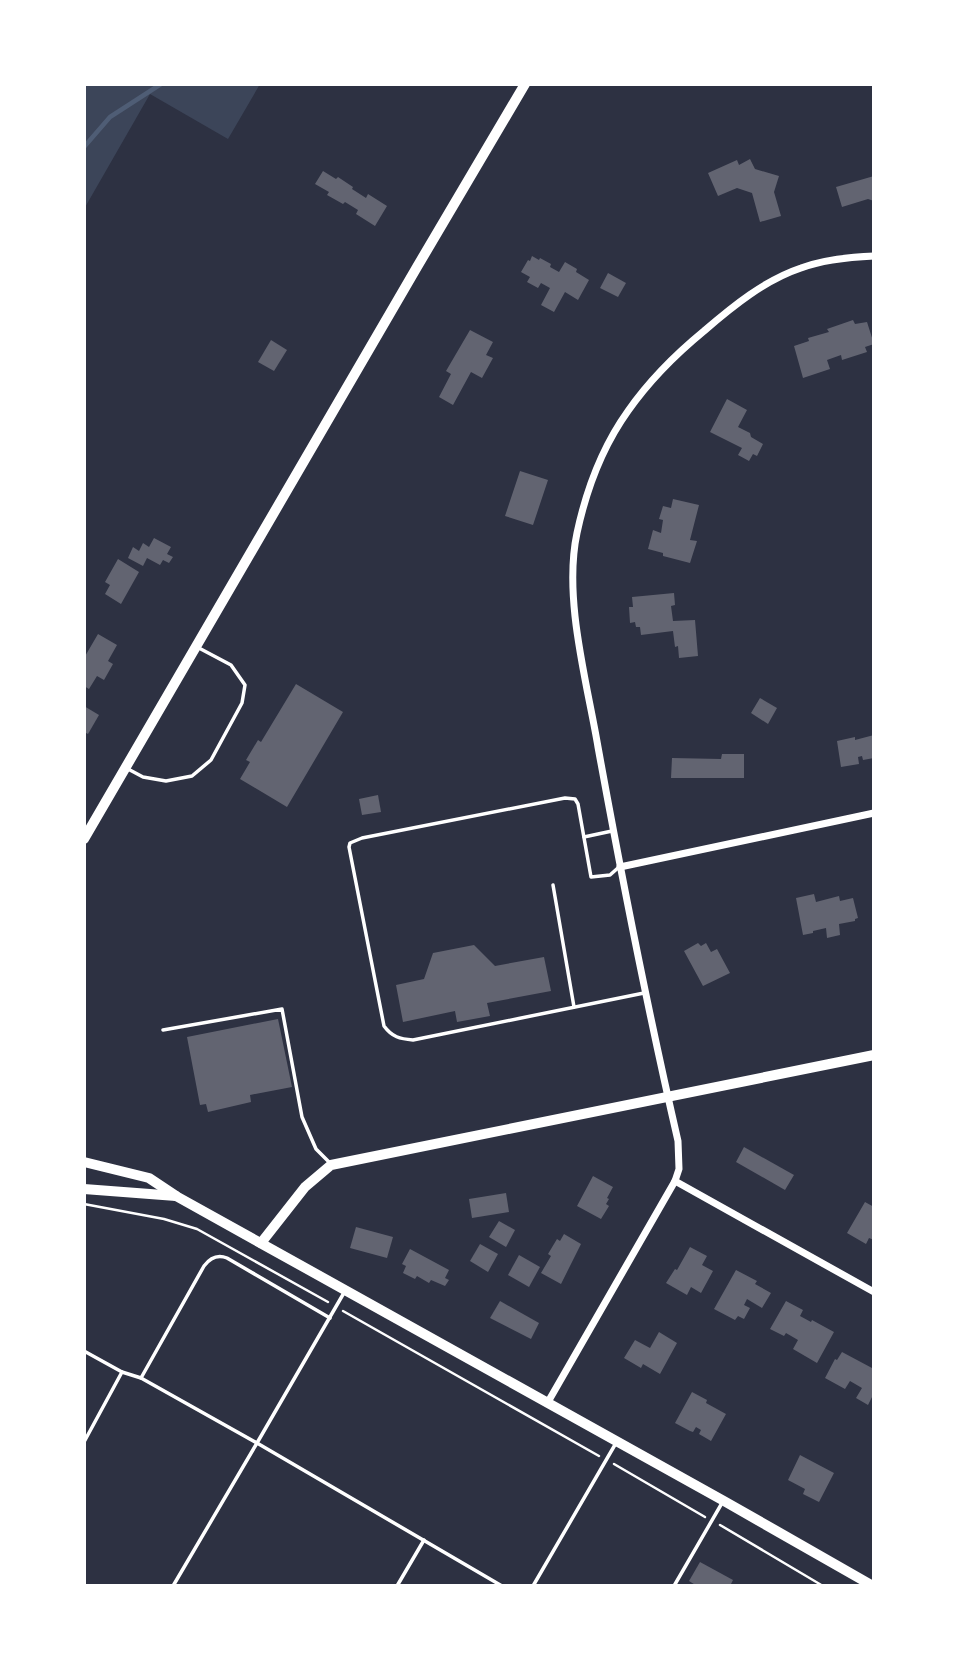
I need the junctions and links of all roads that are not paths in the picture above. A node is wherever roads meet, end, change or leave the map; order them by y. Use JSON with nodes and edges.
{"nodes":[{"id":1,"x":525,"y":84,"type":"edge"},
{"id":2,"x":874,"y":256,"type":"edge"},
{"id":3,"x":197,"y":647,"type":"junction"},
{"id":4,"x":126,"y":768,"type":"junction"},
{"id":5,"x":874,"y":813,"type":"edge"},
{"id":6,"x":614,"y":831,"type":"junction"},
{"id":7,"x":584,"y":837,"type":"junction"},
{"id":8,"x":84,"y":839,"type":"edge"},
{"id":9,"x":620,"y":867,"type":"junction"},
{"id":10,"x":553,"y":885,"type":"dead end"},
{"id":11,"x":646,"y":992,"type":"junction"},
{"id":12,"x":574,"y":1007,"type":"junction"},
{"id":13,"x":163,"y":1030,"type":"dead end"},
{"id":14,"x":874,"y":1055,"type":"edge"},
{"id":15,"x":668,"y":1097,"type":"junction"},
{"id":16,"x":84,"y":1162,"type":"edge"},
{"id":17,"x":331,"y":1165,"type":"junction"},
{"id":18,"x":675,"y":1181,"type":"junction"},
{"id":19,"x":84,"y":1189,"type":"edge"},
{"id":20,"x":176,"y":1196,"type":"junction"},
{"id":21,"x":261,"y":1243,"type":"junction"},
{"id":22,"x":346,"y":1290,"type":"junction"},
{"id":23,"x":874,"y":1292,"type":"edge"},
{"id":24,"x":330,"y":1318,"type":"junction"},
{"id":25,"x":84,"y":1352,"type":"edge"},
{"id":26,"x":122,"y":1372,"type":"junction"},
{"id":27,"x":141,"y":1378,"type":"junction"},
{"id":28,"x":548,"y":1402,"type":"junction"},
{"id":29,"x":617,"y":1441,"type":"junction"},
{"id":30,"x":84,"y":1442,"type":"edge"},
{"id":31,"x":257,"y":1443,"type":"junction"},
{"id":32,"x":724,"y":1501,"type":"junction"},
{"id":33,"x":424,"y":1540,"type":"junction"},
{"id":34,"x":173,"y":1586,"type":"edge"},
{"id":35,"x":397,"y":1586,"type":"edge"},
{"id":36,"x":502,"y":1586,"type":"edge"},
{"id":37,"x":533,"y":1586,"type":"edge"},
{"id":38,"x":674,"y":1586,"type":"edge"},
{"id":39,"x":873,"y":1586,"type":"edge"}],
"edges":[{"from":1,"to":3,"type":"main road"},
{"from":2,"to":6,"type":"street"},
{"from":3,"to":4,"type":"main road"},
{"from":3,"to":4,"type":"lane"},
{"from":4,"to":8,"type":"main road"},
{"from":5,"to":9,"type":"street"},
{"from":6,"to":7,"type":"lane"},
{"from":6,"to":9,"type":"street"},
{"from":7,"to":9,"type":"lane"},
{"from":7,"to":12,"type":"lane"},
{"from":9,"to":11,"type":"street"},
{"from":10,"to":12,"type":"lane"},
{"from":11,"to":12,"type":"lane"},
{"from":11,"to":15,"type":"street"},
{"from":13,"to":17,"type":"lane"},
{"from":14,"to":15,"type":"main road"},
{"from":15,"to":17,"type":"main road"},
{"from":15,"to":18,"type":"street"},
{"from":16,"to":20,"type":"main road"},
{"from":17,"to":21,"type":"main road"},
{"from":18,"to":23,"type":"street"},
{"from":18,"to":28,"type":"street"},
{"from":19,"to":20,"type":"main road"},
{"from":20,"to":21,"type":"main road"},
{"from":21,"to":22,"type":"main road"},
{"from":22,"to":24,"type":"lane"},
{"from":22,"to":28,"type":"main road"},
{"from":24,"to":27,"type":"lane"},
{"from":24,"to":31,"type":"lane"},
{"from":25,"to":26,"type":"lane"},
{"from":26,"to":27,"type":"lane"},
{"from":26,"to":30,"type":"lane"},
{"from":27,"to":31,"type":"lane"},
{"from":28,"to":29,"type":"main road"},
{"from":29,"to":32,"type":"main road"},
{"from":29,"to":37,"type":"lane"},
{"from":31,"to":33,"type":"lane"},
{"from":31,"to":34,"type":"lane"},
{"from":32,"to":38,"type":"lane"},
{"from":32,"to":39,"type":"main road"},
{"from":33,"to":35,"type":"lane"},
{"from":33,"to":36,"type":"lane"}]}
